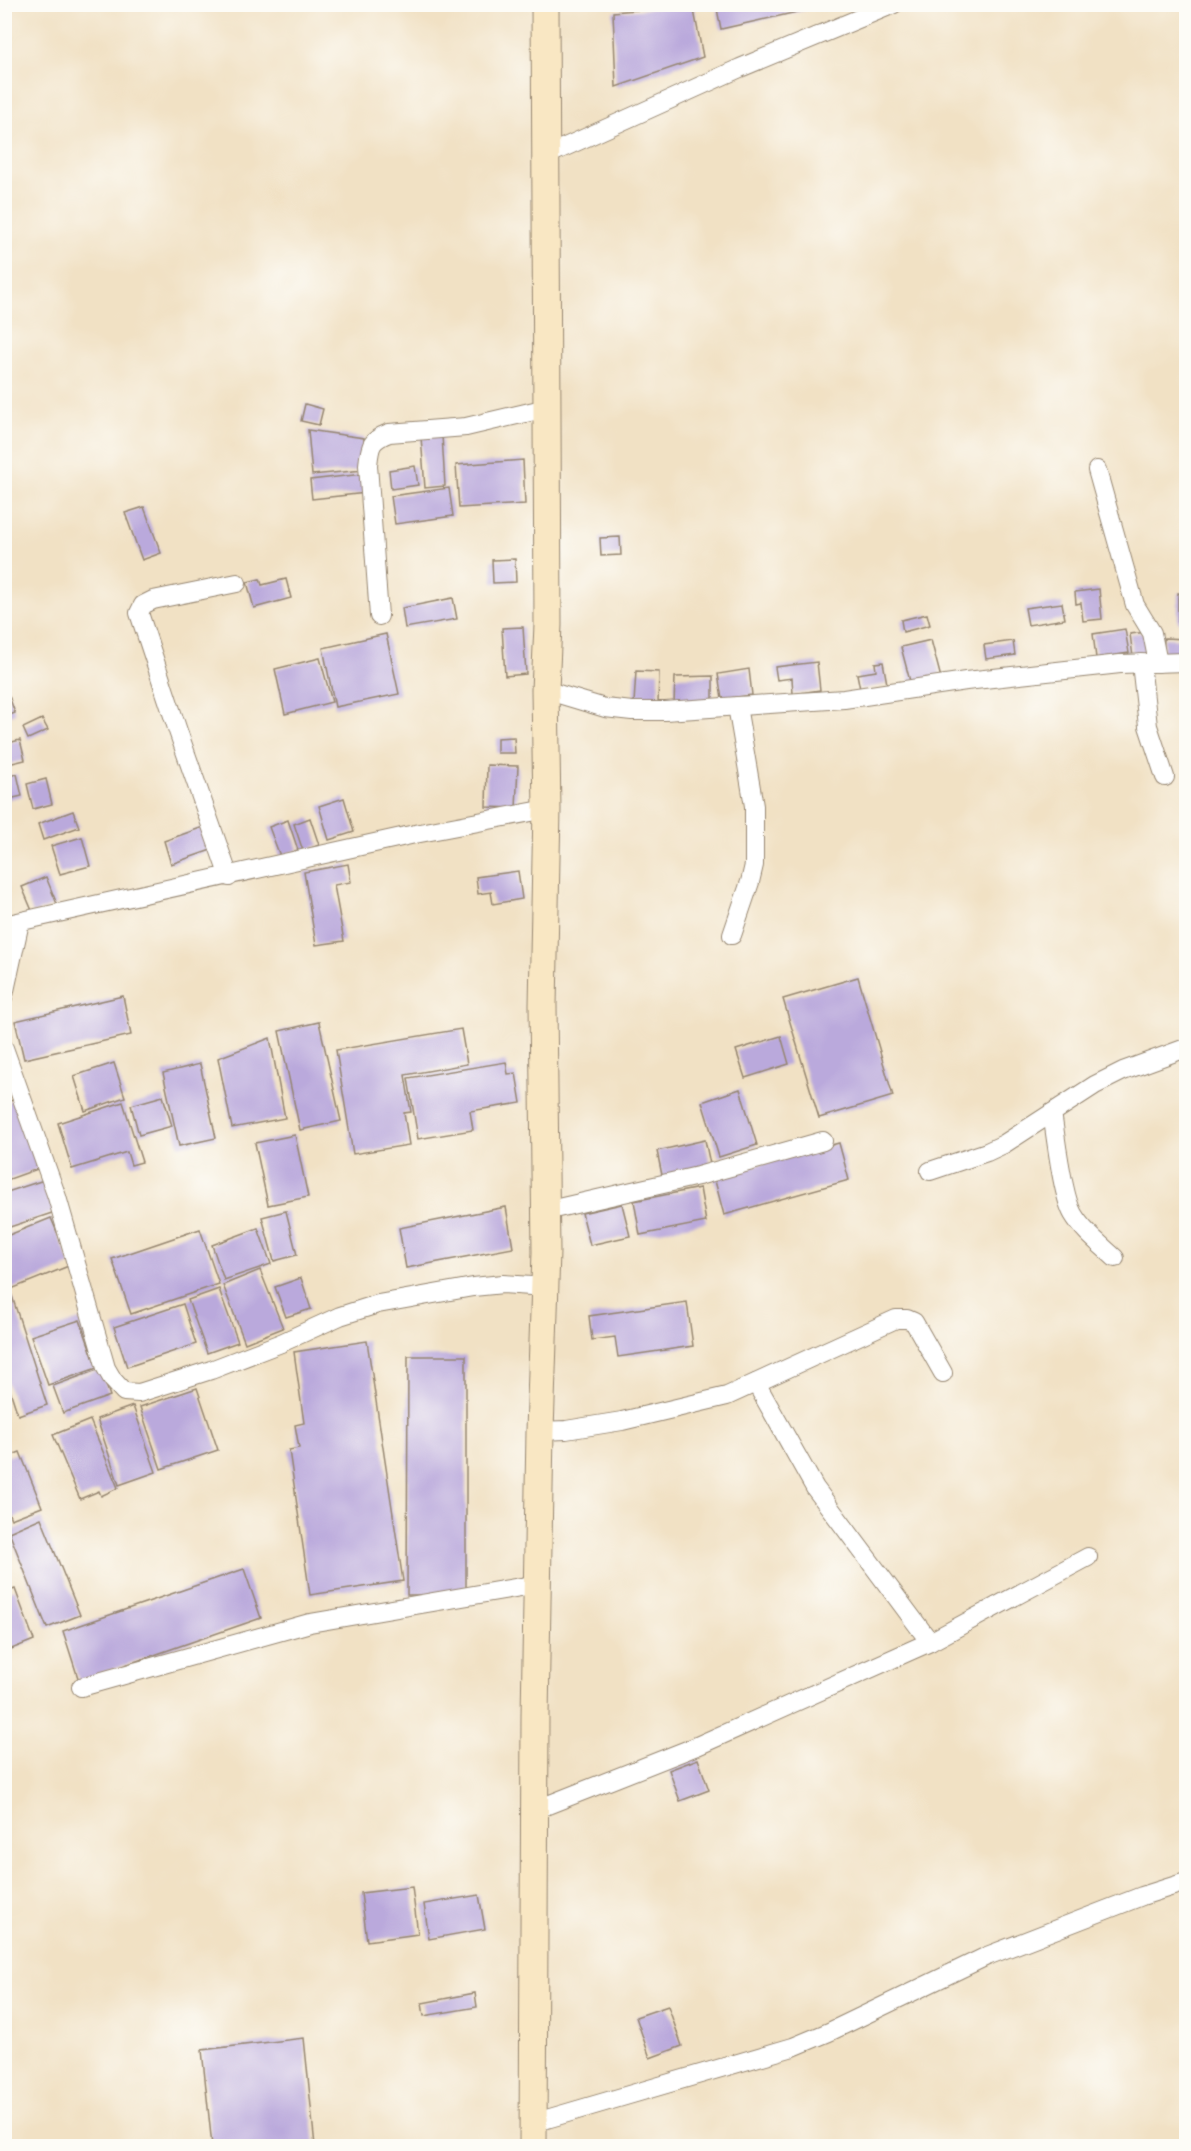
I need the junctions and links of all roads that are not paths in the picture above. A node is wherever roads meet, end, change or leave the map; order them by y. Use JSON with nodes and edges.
{"nodes":[{"id":1,"x":545,"y":4,"type":"edge"},
{"id":2,"x":894,"y":4,"type":"edge"},
{"id":3,"x":545,"y":156,"type":"junction"},
{"id":4,"x":547,"y":408,"type":"junction"},
{"id":5,"x":1097,"y":470,"type":"dead end"},
{"id":6,"x":237,"y":583,"type":"dead end"},
{"id":7,"x":379,"y":616,"type":"dead end"},
{"id":8,"x":1186,"y":662,"type":"edge"},
{"id":9,"x":1150,"y":663,"type":"junction"},
{"id":10,"x":545,"y":690,"type":"junction"},
{"id":11,"x":737,"y":706,"type":"junction"},
{"id":12,"x":1165,"y":777,"type":"dead end"},
{"id":13,"x":547,"y":809,"type":"junction"},
{"id":14,"x":229,"y":877,"type":"junction"},
{"id":15,"x":12,"y":924,"type":"edge"},
{"id":16,"x":732,"y":935,"type":"dead end"},
{"id":17,"x":4,"y":995,"type":"edge"},
{"id":18,"x":4,"y":1048,"type":"edge"},
{"id":19,"x":1186,"y":1048,"type":"edge"},
{"id":20,"x":1052,"y":1113,"type":"junction"},
{"id":21,"x":823,"y":1141,"type":"dead end"},
{"id":22,"x":930,"y":1171,"type":"dead end"},
{"id":23,"x":545,"y":1211,"type":"junction"},
{"id":24,"x":1115,"y":1258,"type":"dead end"},
{"id":25,"x":545,"y":1287,"type":"junction"},
{"id":26,"x":943,"y":1373,"type":"dead end"},
{"id":27,"x":756,"y":1383,"type":"junction"},
{"id":28,"x":540,"y":1431,"type":"junction"},
{"id":29,"x":1088,"y":1557,"type":"dead end"},
{"id":30,"x":538,"y":1584,"type":"junction"},
{"id":31,"x":930,"y":1642,"type":"junction"},
{"id":32,"x":81,"y":1687,"type":"dead end"},
{"id":33,"x":535,"y":1809,"type":"junction"},
{"id":34,"x":1186,"y":1882,"type":"edge"},
{"id":35,"x":533,"y":2135,"type":"edge"}],
"edges":[{"from":1,"to":3,"type":"main road"},
{"from":2,"to":3,"type":"street"},
{"from":3,"to":4,"type":"main road"},
{"from":4,"to":7,"type":"street"},
{"from":4,"to":10,"type":"main road"},
{"from":5,"to":9,"type":"street"},
{"from":6,"to":14,"type":"street"},
{"from":8,"to":9,"type":"street"},
{"from":9,"to":11,"type":"street"},
{"from":9,"to":12,"type":"street"},
{"from":10,"to":11,"type":"street"},
{"from":10,"to":13,"type":"main road"},
{"from":11,"to":16,"type":"street"},
{"from":13,"to":14,"type":"street"},
{"from":13,"to":23,"type":"main road"},
{"from":14,"to":15,"type":"street"},
{"from":15,"to":17,"type":"street"},
{"from":18,"to":25,"type":"street"},
{"from":19,"to":20,"type":"street"},
{"from":20,"to":22,"type":"street"},
{"from":20,"to":24,"type":"street"},
{"from":21,"to":23,"type":"street"},
{"from":23,"to":25,"type":"main road"},
{"from":25,"to":28,"type":"main road"},
{"from":26,"to":27,"type":"street"},
{"from":27,"to":28,"type":"street"},
{"from":27,"to":31,"type":"street"},
{"from":28,"to":30,"type":"main road"},
{"from":29,"to":31,"type":"street"},
{"from":30,"to":32,"type":"street"},
{"from":30,"to":33,"type":"main road"},
{"from":31,"to":33,"type":"street"},
{"from":33,"to":35,"type":"main road"},
{"from":34,"to":35,"type":"street"}]}
